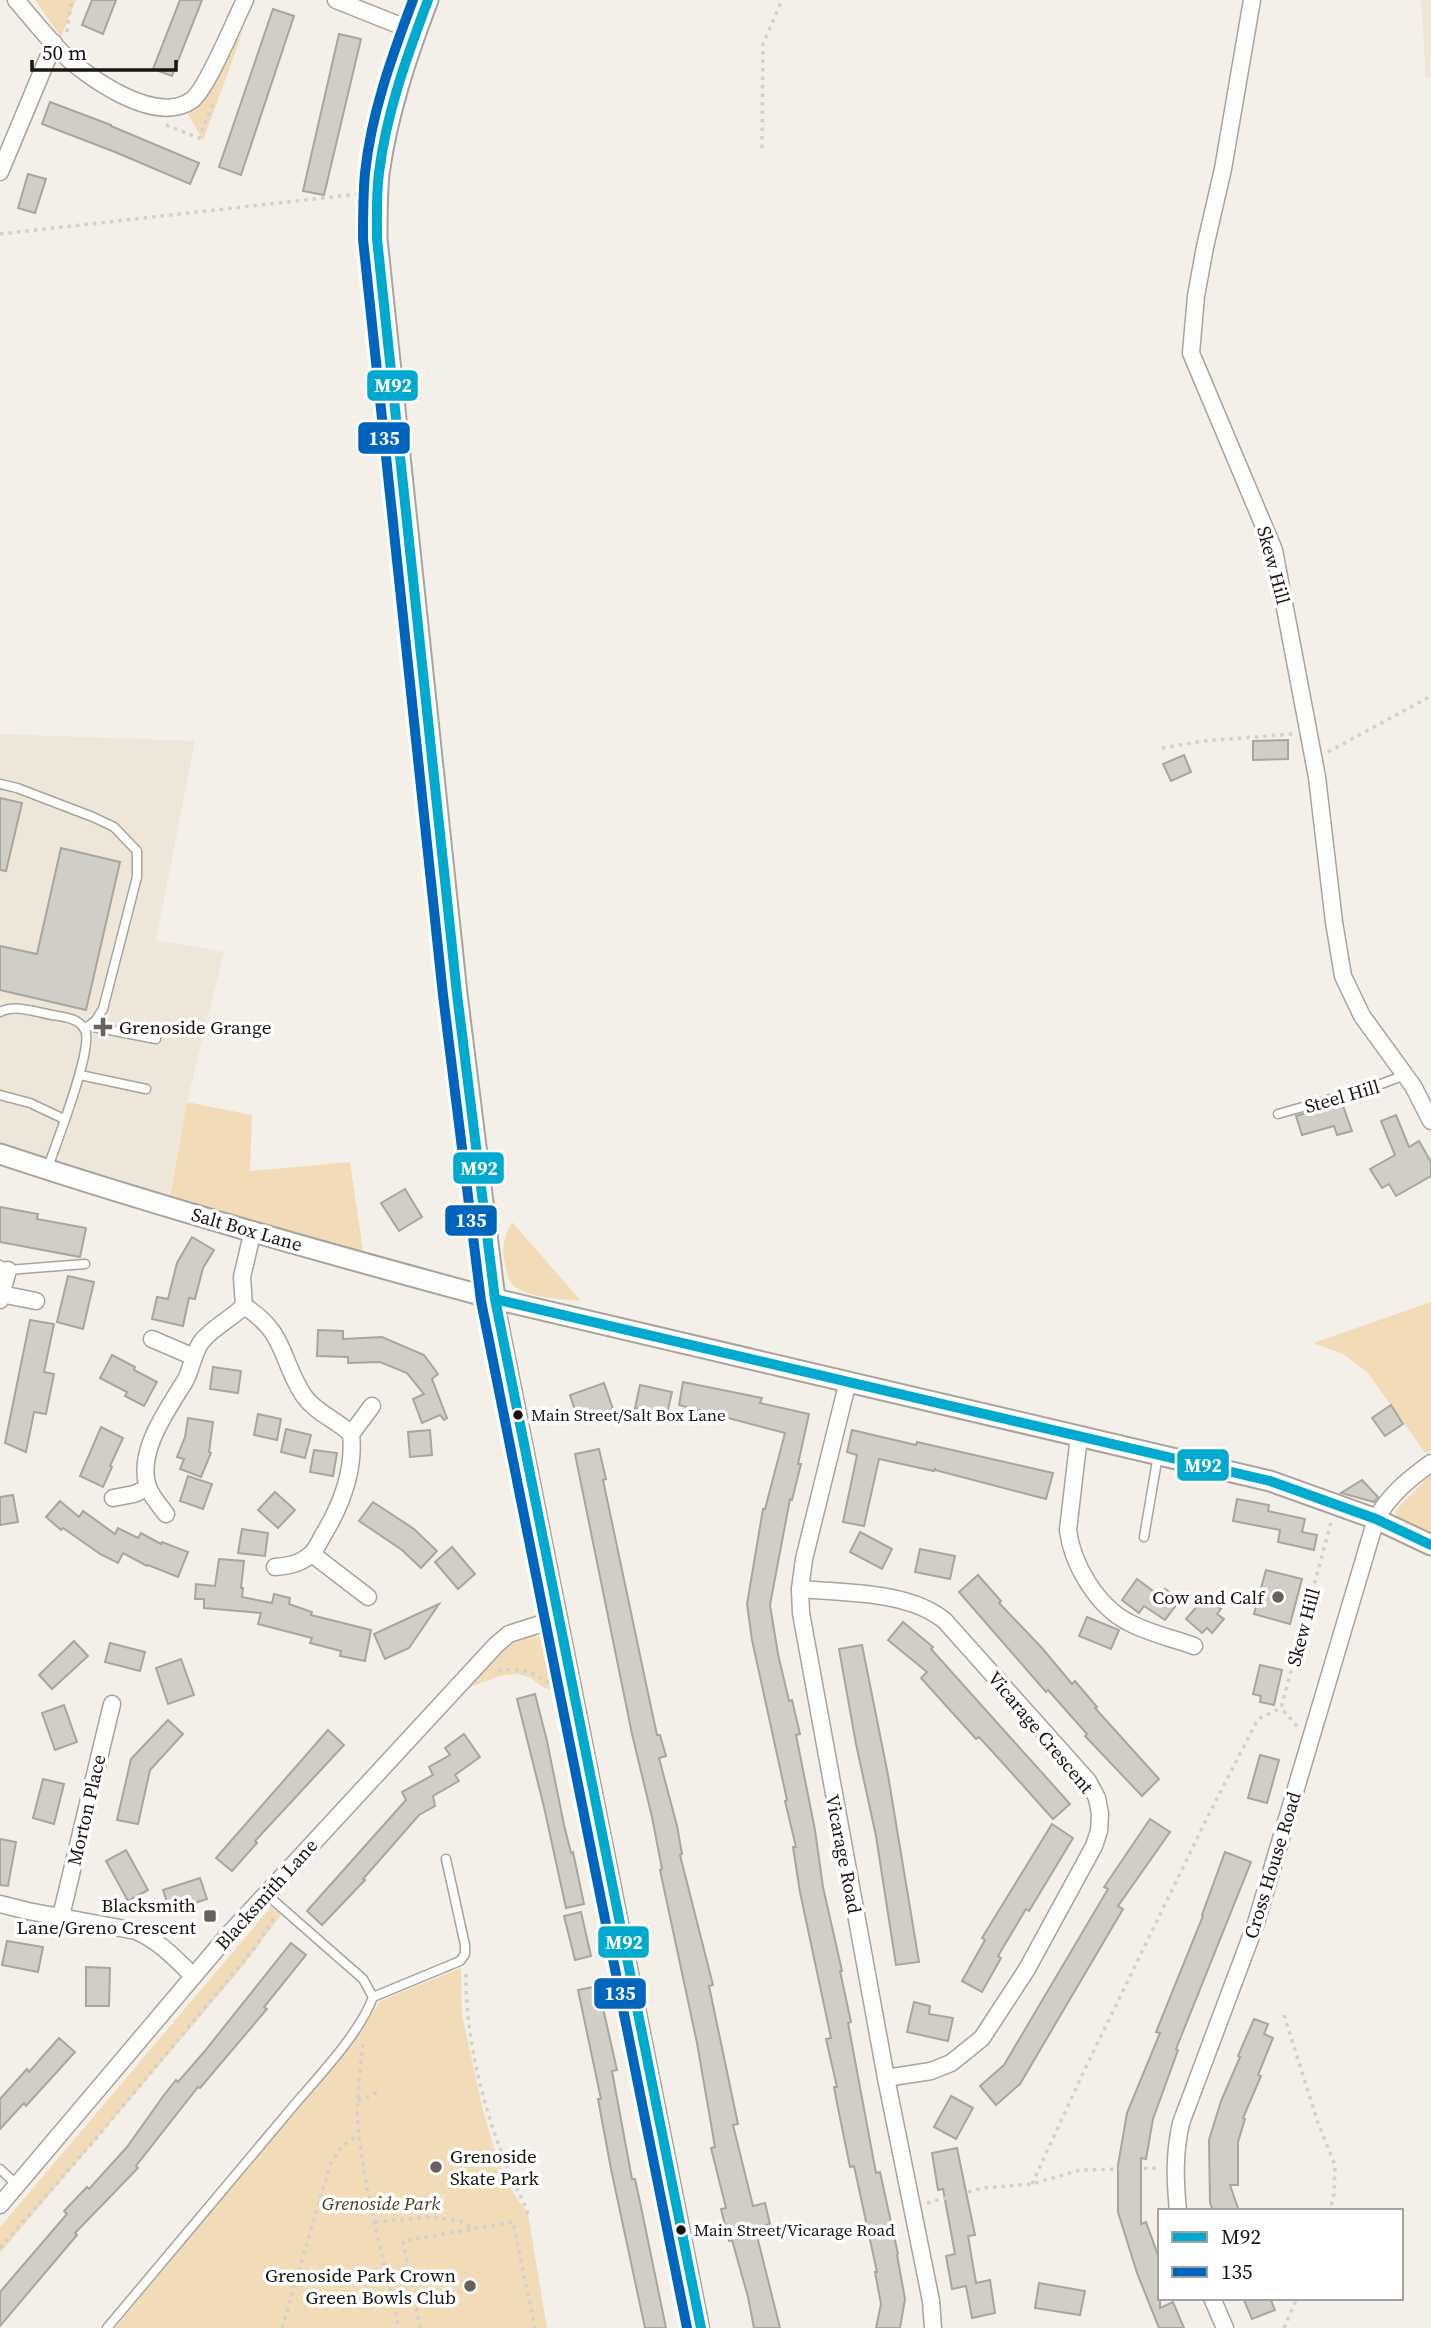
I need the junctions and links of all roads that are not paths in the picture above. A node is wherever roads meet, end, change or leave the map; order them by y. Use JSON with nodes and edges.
{"nodes":[{"id":1,"x":16,"y":0,"type":"edge"},
{"id":2,"x":245,"y":0,"type":"edge"},
{"id":3,"x":336,"y":0,"type":"edge"},
{"id":4,"x":428,"y":0,"type":"edge"},
{"id":5,"x":1252,"y":0,"type":"edge"},
{"id":6,"x":416,"y":32,"type":"junction"},
{"id":7,"x":59,"y":49,"type":"junction"},
{"id":8,"x":0,"y":172,"type":"edge"},
{"id":9,"x":0,"y":784,"type":"edge"},
{"id":10,"x":0,"y":1012,"type":"edge"},
{"id":11,"x":87,"y":1027,"type":"junction"},
{"id":12,"x":156,"y":1039,"type":"dead end"},
{"id":13,"x":79,"y":1075,"type":"junction"},
{"id":14,"x":1405,"y":1075,"type":"junction"},
{"id":15,"x":146,"y":1088,"type":"dead end"},
{"id":16,"x":0,"y":1094,"type":"edge"},
{"id":17,"x":1278,"y":1114,"type":"dead end"},
{"id":18,"x":64,"y":1119,"type":"junction"},
{"id":19,"x":1431,"y":1121,"type":"edge"},
{"id":20,"x":0,"y":1154,"type":"edge"},
{"id":21,"x":47,"y":1170,"type":"junction"},
{"id":22,"x":253,"y":1230,"type":"junction"},
{"id":23,"x":85,"y":1264,"type":"dead end"},
{"id":24,"x":4,"y":1267,"type":"edge"},
{"id":25,"x":1,"y":1297,"type":"edge"},
{"id":26,"x":495,"y":1299,"type":"junction"},
{"id":27,"x":36,"y":1301,"type":"dead end"},
{"id":28,"x":244,"y":1306,"type":"junction"},
{"id":29,"x":152,"y":1339,"type":"dead end"},
{"id":30,"x":194,"y":1357,"type":"junction"},
{"id":31,"x":848,"y":1381,"type":"junction"},
{"id":32,"x":372,"y":1406,"type":"dead end"},
{"id":33,"x":351,"y":1434,"type":"junction"},
{"id":34,"x":1079,"y":1436,"type":"junction"},
{"id":35,"x":1158,"y":1455,"type":"junction"},
{"id":36,"x":1431,"y":1462,"type":"edge"},
{"id":37,"x":148,"y":1488,"type":"junction"},
{"id":38,"x":113,"y":1498,"type":"dead end"},
{"id":39,"x":166,"y":1514,"type":"dead end"},
{"id":40,"x":1376,"y":1518,"type":"junction"},
{"id":41,"x":1144,"y":1538,"type":"dead end"},
{"id":42,"x":1431,"y":1545,"type":"edge"},
{"id":43,"x":312,"y":1553,"type":"junction"},
{"id":44,"x":275,"y":1567,"type":"dead end"},
{"id":45,"x":800,"y":1589,"type":"junction"},
{"id":46,"x":368,"y":1597,"type":"dead end"},
{"id":47,"x":559,"y":1618,"type":"junction"},
{"id":48,"x":1194,"y":1646,"type":"dead end"},
{"id":49,"x":111,"y":1704,"type":"dead end"},
{"id":50,"x":446,"y":1859,"type":"dead end"},
{"id":51,"x":266,"y":1894,"type":"junction"},
{"id":52,"x":0,"y":1904,"type":"edge"},
{"id":53,"x":61,"y":1916,"type":"junction"},
{"id":54,"x":193,"y":1976,"type":"junction"},
{"id":55,"x":373,"y":1997,"type":"junction"},
{"id":56,"x":886,"y":2078,"type":"junction"},
{"id":57,"x":0,"y":2169,"type":"edge"},
{"id":58,"x":17,"y":2185,"type":"junction"},
{"id":59,"x":0,"y":2205,"type":"edge"},
{"id":60,"x":1178,"y":2209,"type":"edge"},
{"id":61,"x":1213,"y":2300,"type":"edge"},
{"id":62,"x":107,"y":2328,"type":"edge"},
{"id":63,"x":701,"y":2328,"type":"edge"},
{"id":64,"x":934,"y":2328,"type":"edge"},
{"id":65,"x":1225,"y":2328,"type":"edge"}],
"edges":[{"from":1,"to":7,"type":"street"},
{"from":2,"to":7,"type":"street"},
{"from":3,"to":6,"type":"street"},
{"from":4,"to":6,"type":"street"},
{"from":5,"to":14,"type":"street","name":"Skew Hill"},
{"from":6,"to":26,"type":"street"},
{"from":7,"to":8,"type":"street"},
{"from":9,"to":11,"type":"lane"},
{"from":10,"to":11,"type":"lane"},
{"from":11,"to":12,"type":"lane"},
{"from":11,"to":13,"type":"lane"},
{"from":13,"to":15,"type":"lane"},
{"from":13,"to":18,"type":"lane"},
{"from":14,"to":17,"type":"lane","name":"Steel Hill"},
{"from":14,"to":19,"type":"street","name":"Skew Hill"},
{"from":16,"to":18,"type":"lane"},
{"from":18,"to":21,"type":"lane"},
{"from":20,"to":21,"type":"street","name":"Salt Box Lane"},
{"from":21,"to":22,"type":"street","name":"Salt Box Lane"},
{"from":22,"to":26,"type":"street","name":"Salt Box Lane"},
{"from":22,"to":28,"type":"street"},
{"from":23,"to":24,"type":"lane"},
{"from":24,"to":25,"type":"street"},
{"from":25,"to":27,"type":"street"},
{"from":26,"to":31,"type":"street","name":"Salt Box Lane"},
{"from":26,"to":47,"type":"street"},
{"from":28,"to":30,"type":"street"},
{"from":28,"to":33,"type":"street"},
{"from":29,"to":30,"type":"street"},
{"from":30,"to":37,"type":"street"},
{"from":31,"to":34,"type":"street","name":"Salt Box Lane"},
{"from":31,"to":45,"type":"street","name":"Vicarage Road"},
{"from":32,"to":33,"type":"street"},
{"from":33,"to":43,"type":"street"},
{"from":34,"to":35,"type":"street","name":"Salt Box Lane"},
{"from":34,"to":48,"type":"street"},
{"from":35,"to":40,"type":"street","name":"Salt Box Lane"},
{"from":35,"to":41,"type":"lane"},
{"from":36,"to":40,"type":"street"},
{"from":37,"to":38,"type":"street"},
{"from":37,"to":39,"type":"street"},
{"from":40,"to":42,"type":"street","name":"Salt Box Lane"},
{"from":40,"to":60,"type":"street","name":"Cross House Road"},
{"from":43,"to":44,"type":"street"},
{"from":43,"to":46,"type":"street"},
{"from":45,"to":56,"type":"street","name":"Vicarage Road"},
{"from":45,"to":56,"type":"street","name":"Vicarage Crescent"},
{"from":47,"to":51,"type":"street","name":"Blacksmith Lane"},
{"from":47,"to":63,"type":"street"},
{"from":49,"to":53,"type":"street","name":"Morton Place"},
{"from":50,"to":55,"type":"lane"},
{"from":51,"to":54,"type":"street","name":"Blacksmith Lane"},
{"from":51,"to":55,"type":"lane"},
{"from":52,"to":53,"type":"street"},
{"from":53,"to":54,"type":"street"},
{"from":54,"to":58,"type":"street","name":"Blacksmith Lane"},
{"from":55,"to":62,"type":"lane"},
{"from":56,"to":64,"type":"street","name":"Vicarage Road"},
{"from":57,"to":58,"type":"lane"},
{"from":58,"to":59,"type":"street","name":"Blacksmith Lane"},
{"from":61,"to":65,"type":"street"}]}
